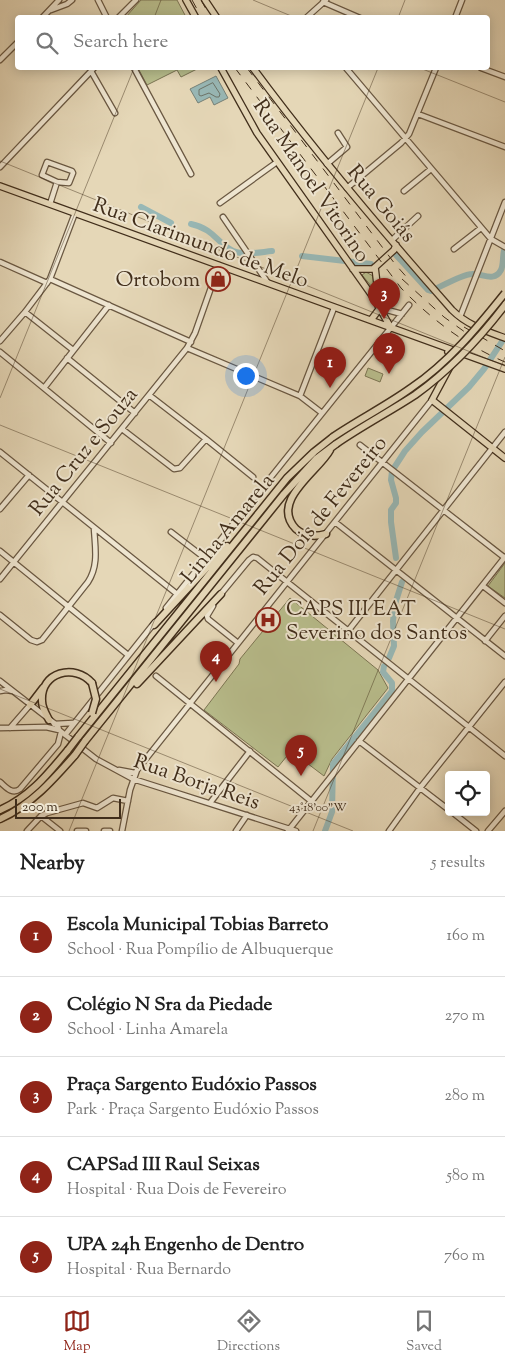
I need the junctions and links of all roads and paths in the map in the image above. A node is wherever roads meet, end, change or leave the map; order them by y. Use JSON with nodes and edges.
{"nodes":[{"id":1,"x":59,"y":0,"type":"edge"},
{"id":2,"x":72,"y":0,"type":"edge"},
{"id":3,"x":98,"y":0,"type":"edge"},
{"id":4,"x":136,"y":0,"type":"edge"},
{"id":5,"x":186,"y":0,"type":"edge"},
{"id":6,"x":206,"y":0,"type":"edge"},
{"id":7,"x":462,"y":0,"type":"edge"},
{"id":8,"x":325,"y":1,"type":"edge"},
{"id":9,"x":51,"y":10,"type":"junction"},
{"id":10,"x":45,"y":15,"type":"edge"},
{"id":11,"x":106,"y":15,"type":"edge"},
{"id":12,"x":121,"y":15,"type":"edge"},
{"id":13,"x":194,"y":15,"type":"edge"},
{"id":14,"x":215,"y":15,"type":"edge"},
{"id":15,"x":309,"y":15,"type":"edge"},
{"id":16,"x":354,"y":15,"type":"edge"},
{"id":17,"x":456,"y":15,"type":"edge"},
{"id":18,"x":15,"y":45,"type":"edge"},
{"id":19,"x":0,"y":60,"type":"edge"},
{"id":20,"x":92,"y":70,"type":"edge"},
{"id":21,"x":94,"y":70,"type":"edge"},
{"id":22,"x":135,"y":70,"type":"edge"},
{"id":23,"x":222,"y":70,"type":"edge"},
{"id":24,"x":254,"y":70,"type":"edge"},
{"id":25,"x":348,"y":70,"type":"edge"},
{"id":26,"x":435,"y":70,"type":"edge"},
{"id":27,"x":486,"y":70,"type":"edge"},
{"id":28,"x":505,"y":77,"type":"edge"},
{"id":29,"x":115,"y":113,"type":"dead end"},
{"id":30,"x":418,"y":114,"type":"junction"},
{"id":31,"x":338,"y":134,"type":"dead end"},
{"id":32,"x":405,"y":139,"type":"junction"},
{"id":33,"x":505,"y":147,"type":"edge"},
{"id":34,"x":277,"y":162,"type":"junction"},
{"id":35,"x":327,"y":164,"type":"junction"},
{"id":36,"x":0,"y":167,"type":"edge"},
{"id":37,"x":431,"y":169,"type":"junction"},
{"id":38,"x":191,"y":174,"type":"dead end"},
{"id":39,"x":57,"y":182,"type":"junction"},
{"id":40,"x":0,"y":186,"type":"edge"},
{"id":41,"x":347,"y":188,"type":"junction"},
{"id":42,"x":404,"y":191,"type":"dead end"},
{"id":43,"x":505,"y":202,"type":"edge"},
{"id":44,"x":220,"y":203,"type":"dead end"},
{"id":45,"x":50,"y":204,"type":"junction"},
{"id":46,"x":76,"y":213,"type":"junction"},
{"id":47,"x":418,"y":216,"type":"dead end"},
{"id":48,"x":223,"y":218,"type":"dead end"},
{"id":49,"x":481,"y":228,"type":"junction"},
{"id":50,"x":491,"y":239,"type":"junction"},
{"id":51,"x":396,"y":246,"type":"junction"},
{"id":52,"x":503,"y":246,"type":"edge"},
{"id":53,"x":454,"y":249,"type":"dead end"},
{"id":54,"x":0,"y":262,"type":"edge"},
{"id":55,"x":219,"y":265,"type":"junction"},
{"id":56,"x":351,"y":267,"type":"junction"},
{"id":57,"x":375,"y":267,"type":"junction"},
{"id":58,"x":48,"y":281,"type":"junction"},
{"id":59,"x":268,"y":283,"type":"junction"},
{"id":60,"x":505,"y":293,"type":"edge"},
{"id":61,"x":373,"y":297,"type":"junction"},
{"id":62,"x":108,"y":305,"type":"junction"},
{"id":63,"x":409,"y":305,"type":"dead end"},
{"id":64,"x":505,"y":305,"type":"edge"},
{"id":65,"x":334,"y":308,"type":"junction"},
{"id":66,"x":380,"y":308,"type":"junction"},
{"id":67,"x":25,"y":312,"type":"junction"},
{"id":68,"x":402,"y":314,"type":"junction"},
{"id":69,"x":460,"y":317,"type":"junction"},
{"id":70,"x":371,"y":320,"type":"junction"},
{"id":71,"x":391,"y":328,"type":"junction"},
{"id":72,"x":503,"y":338,"type":"edge"},
{"id":73,"x":0,"y":341,"type":"edge"},
{"id":74,"x":191,"y":342,"type":"junction"},
{"id":75,"x":438,"y":345,"type":"junction"},
{"id":76,"x":187,"y":348,"type":"junction"},
{"id":77,"x":73,"y":350,"type":"junction"},
{"id":78,"x":0,"y":352,"type":"edge"},
{"id":79,"x":67,"y":358,"type":"junction"},
{"id":80,"x":453,"y":361,"type":"junction"},
{"id":81,"x":488,"y":363,"type":"junction"},
{"id":82,"x":505,"y":369,"type":"edge"},
{"id":83,"x":44,"y":388,"type":"junction"},
{"id":84,"x":149,"y":395,"type":"junction"},
{"id":85,"x":300,"y":396,"type":"junction"},
{"id":86,"x":432,"y":400,"type":"junction"},
{"id":87,"x":135,"y":413,"type":"junction"},
{"id":88,"x":322,"y":413,"type":"junction"},
{"id":89,"x":122,"y":429,"type":"junction"},
{"id":90,"x":505,"y":432,"type":"edge"},
{"id":91,"x":206,"y":439,"type":"junction"},
{"id":92,"x":333,"y":442,"type":"junction"},
{"id":93,"x":111,"y":443,"type":"junction"},
{"id":94,"x":360,"y":445,"type":"dead end"},
{"id":95,"x":492,"y":448,"type":"junction"},
{"id":96,"x":0,"y":452,"type":"edge"},
{"id":97,"x":505,"y":458,"type":"edge"},
{"id":98,"x":383,"y":462,"type":"junction"},
{"id":99,"x":28,"y":475,"type":"junction"},
{"id":100,"x":253,"y":477,"type":"dead end"},
{"id":101,"x":62,"y":502,"type":"junction"},
{"id":102,"x":0,"y":509,"type":"edge"},
{"id":103,"x":443,"y":510,"type":"junction"},
{"id":104,"x":335,"y":522,"type":"junction"},
{"id":105,"x":94,"y":528,"type":"junction"},
{"id":106,"x":246,"y":528,"type":"junction"},
{"id":107,"x":171,"y":532,"type":"dead end"},
{"id":108,"x":326,"y":534,"type":"junction"},
{"id":109,"x":0,"y":551,"type":"edge"},
{"id":110,"x":505,"y":558,"type":"edge"},
{"id":111,"x":206,"y":559,"type":"junction"},
{"id":112,"x":14,"y":562,"type":"junction"},
{"id":113,"x":396,"y":570,"type":"junction"},
{"id":114,"x":278,"y":576,"type":"junction"},
{"id":115,"x":0,"y":579,"type":"edge"},
{"id":116,"x":286,"y":582,"type":"junction"},
{"id":117,"x":483,"y":586,"type":"junction"},
{"id":118,"x":281,"y":589,"type":"junction"},
{"id":119,"x":176,"y":594,"type":"junction"},
{"id":120,"x":221,"y":594,"type":"junction"},
{"id":121,"x":505,"y":603,"type":"edge"},
{"id":122,"x":68,"y":607,"type":"junction"},
{"id":123,"x":0,"y":615,"type":"edge"},
{"id":124,"x":505,"y":616,"type":"edge"},
{"id":125,"x":458,"y":618,"type":"junction"},
{"id":126,"x":154,"y":624,"type":"junction"},
{"id":127,"x":348,"y":631,"type":"junction"},
{"id":128,"x":485,"y":641,"type":"junction"},
{"id":129,"x":238,"y":643,"type":"junction"},
{"id":130,"x":128,"y":655,"type":"junction"},
{"id":131,"x":505,"y":656,"type":"edge"},
{"id":132,"x":156,"y":676,"type":"dead end"},
{"id":133,"x":408,"y":679,"type":"junction"},
{"id":134,"x":0,"y":681,"type":"edge"},
{"id":135,"x":505,"y":682,"type":"edge"},
{"id":136,"x":45,"y":686,"type":"junction"},
{"id":137,"x":0,"y":692,"type":"edge"},
{"id":138,"x":13,"y":692,"type":"junction"},
{"id":139,"x":21,"y":698,"type":"junction"},
{"id":140,"x":116,"y":704,"type":"junction"},
{"id":141,"x":190,"y":704,"type":"junction"},
{"id":142,"x":30,"y":705,"type":"junction"},
{"id":143,"x":22,"y":714,"type":"junction"},
{"id":144,"x":52,"y":722,"type":"junction"},
{"id":145,"x":73,"y":723,"type":"junction"},
{"id":146,"x":469,"y":726,"type":"junction"},
{"id":147,"x":0,"y":728,"type":"edge"},
{"id":148,"x":10,"y":728,"type":"junction"},
{"id":149,"x":84,"y":730,"type":"junction"},
{"id":150,"x":61,"y":732,"type":"junction"},
{"id":151,"x":70,"y":739,"type":"junction"},
{"id":152,"x":359,"y":741,"type":"junction"},
{"id":153,"x":58,"y":744,"type":"junction"},
{"id":154,"x":250,"y":751,"type":"junction"},
{"id":155,"x":505,"y":756,"type":"edge"},
{"id":156,"x":117,"y":770,"type":"junction"},
{"id":157,"x":135,"y":774,"type":"junction"},
{"id":158,"x":133,"y":779,"type":"junction"},
{"id":159,"x":0,"y":782,"type":"edge"},
{"id":160,"x":420,"y":788,"type":"junction"},
{"id":161,"x":128,"y":801,"type":"junction"},
{"id":162,"x":312,"y":801,"type":"junction"},
{"id":163,"x":210,"y":803,"type":"junction"},
{"id":164,"x":445,"y":807,"type":"edge"},
{"id":165,"x":0,"y":810,"type":"edge"},
{"id":166,"x":505,"y":811,"type":"edge"},
{"id":167,"x":247,"y":815,"type":"junction"},
{"id":168,"x":41,"y":816,"type":"junction"},
{"id":169,"x":456,"y":816,"type":"edge"},
{"id":170,"x":0,"y":819,"type":"edge"},
{"id":171,"x":289,"y":830,"type":"edge"},
{"id":172,"x":27,"y":831,"type":"edge"},
{"id":173,"x":60,"y":831,"type":"edge"},
{"id":174,"x":77,"y":831,"type":"edge"},
{"id":175,"x":86,"y":831,"type":"edge"},
{"id":176,"x":104,"y":831,"type":"edge"},
{"id":177,"x":110,"y":831,"type":"edge"},
{"id":178,"x":122,"y":831,"type":"edge"},
{"id":179,"x":236,"y":831,"type":"edge"},
{"id":180,"x":296,"y":831,"type":"edge"},
{"id":181,"x":388,"y":831,"type":"edge"},
{"id":182,"x":476,"y":831,"type":"edge"},
{"id":183,"x":488,"y":831,"type":"edge"}],
"edges":[{"from":1,"to":9,"type":"street"},
{"from":2,"to":9,"type":"street"},
{"from":3,"to":11,"type":"street"},
{"from":4,"to":12,"type":"street"},
{"from":5,"to":13,"type":"main road"},
{"from":6,"to":14,"type":"main road"},
{"from":7,"to":17,"type":"street"},
{"from":8,"to":15,"type":"street"},
{"from":8,"to":16,"type":"street"},
{"from":9,"to":10,"type":"street"},
{"from":18,"to":19,"type":"street"},
{"from":20,"to":36,"type":"street"},
{"from":21,"to":29,"type":"street"},
{"from":22,"to":38,"type":"street"},
{"from":23,"to":34,"type":"main road","name":"Rua Manoel Vitorino"},
{"from":24,"to":35,"type":"main road","name":"Rua Goiás"},
{"from":25,"to":32,"type":"street"},
{"from":26,"to":30,"type":"street"},
{"from":27,"to":28,"type":"street"},
{"from":30,"to":32,"type":"street"},
{"from":30,"to":33,"type":"street"},
{"from":31,"to":35,"type":"street"},
{"from":32,"to":37,"type":"street"},
{"from":32,"to":41,"type":"street"},
{"from":34,"to":44,"type":"street"},
{"from":34,"to":56,"type":"main road","name":"Rua Manoel Vitorino"},
{"from":35,"to":41,"type":"main road","name":"Rua Goiás"},
{"from":37,"to":42,"type":"street"},
{"from":37,"to":49,"type":"street"},
{"from":39,"to":39,"type":"street"},
{"from":39,"to":45,"type":"street"},
{"from":40,"to":45,"type":"main road","name":"Rua Clarimundo de Melo"},
{"from":41,"to":51,"type":"main road","name":"Rua Goiás"},
{"from":43,"to":50,"type":"street"},
{"from":45,"to":46,"type":"main road","name":"Rua Clarimundo de Melo"},
{"from":46,"to":55,"type":"main road","name":"Rua Clarimundo de Melo"},
{"from":46,"to":58,"type":"street"},
{"from":47,"to":51,"type":"street"},
{"from":48,"to":59,"type":"street"},
{"from":49,"to":50,"type":"street"},
{"from":49,"to":53,"type":"street"},
{"from":50,"to":52,"type":"street"},
{"from":50,"to":69,"type":"street"},
{"from":51,"to":57,"type":"main road"},
{"from":51,"to":69,"type":"main road","name":"Rua Goiás"},
{"from":54,"to":58,"type":"street"},
{"from":55,"to":59,"type":"main road","name":"Rua Clarimundo de Melo"},
{"from":55,"to":74,"type":"street","name":"Rua Cruz e Souza"},
{"from":56,"to":57,"type":"main road"},
{"from":56,"to":61,"type":"main road","name":"Rua Manoel Vitorino"},
{"from":57,"to":61,"type":"main road"},
{"from":58,"to":62,"type":"street"},
{"from":58,"to":67,"type":"street"},
{"from":59,"to":65,"type":"main road","name":"Rua Clarimundo de Melo"},
{"from":60,"to":92,"type":"highway","name":"Linha Amarela","bridge":true},
{"from":61,"to":66,"type":"main road","name":"Rua Manoel Vitorino"},
{"from":62,"to":74,"type":"street"},
{"from":62,"to":77,"type":"street"},
{"from":63,"to":68,"type":"street"},
{"from":64,"to":92,"type":"highway","name":"Linha Amarela","bridge":true},
{"from":65,"to":70,"type":"main road","name":"Rua Clarimundo de Melo"},
{"from":65,"to":85,"type":"street"},
{"from":66,"to":68,"type":"street"},
{"from":66,"to":70,"type":"main road"},
{"from":66,"to":71,"type":"main road","name":"Rua Manoel Vitorino"},
{"from":67,"to":73,"type":"street"},
{"from":67,"to":77,"type":"street"},
{"from":68,"to":71,"type":"street"},
{"from":69,"to":72,"type":"main road","name":"Rua Goiás"},
{"from":70,"to":71,"type":"main road","name":"Rua Clarimundo de Melo"},
{"from":71,"to":75,"type":"main road","name":"Rua Clarimundo de Melo"},
{"from":71,"to":88,"type":"street"},
{"from":74,"to":76,"type":"street","name":"Rua Cruz e Souza"},
{"from":75,"to":80,"type":"main road"},
{"from":75,"to":81,"type":"main road","name":"Rua Clarimundo de Melo"},
{"from":76,"to":84,"type":"street","name":"Rua Cruz e Souza"},
{"from":76,"to":85,"type":"street"},
{"from":77,"to":79,"type":"street"},
{"from":78,"to":83,"type":"street"},
{"from":79,"to":83,"type":"street"},
{"from":79,"to":87,"type":"street"},
{"from":80,"to":81,"type":"main road"},
{"from":80,"to":86,"type":"main road","name":"Rua Dois de Fevereiro"},
{"from":81,"to":82,"type":"main road"},
{"from":83,"to":93,"type":"street"},
{"from":84,"to":87,"type":"street","name":"Rua Cruz e Souza"},
{"from":84,"to":91,"type":"street"},
{"from":85,"to":88,"type":"street"},
{"from":86,"to":95,"type":"main road"},
{"from":86,"to":98,"type":"street","name":"Rua Dois de Fevereiro"},
{"from":87,"to":89,"type":"street","name":"Rua Cruz e Souza"},
{"from":88,"to":111,"type":"street"},
{"from":89,"to":91,"type":"street"},
{"from":89,"to":93,"type":"street","name":"Rua Cruz e Souza"},
{"from":90,"to":95,"type":"street"},
{"from":91,"to":100,"type":"street"},
{"from":92,"to":106,"type":"highway","name":"Linha Amarela"},
{"from":92,"to":108,"type":"highway"},
{"from":92,"to":140,"type":"highway","name":"Linha Amarela"},
{"from":93,"to":101,"type":"street","name":"Rua Cruz e Souza"},
{"from":94,"to":98,"type":"street"},
{"from":95,"to":97,"type":"main road"},
{"from":95,"to":103,"type":"street"},
{"from":96,"to":99,"type":"street"},
{"from":98,"to":103,"type":"street"},
{"from":98,"to":104,"type":"street","name":"Rua Dois de Fevereiro"},
{"from":99,"to":101,"type":"street"},
{"from":99,"to":102,"type":"street"},
{"from":101,"to":105,"type":"street"},
{"from":101,"to":112,"type":"street","name":"Rua Cruz e Souza"},
{"from":103,"to":110,"type":"street"},
{"from":103,"to":113,"type":"street"},
{"from":104,"to":108,"type":"street","name":"Rua Dois de Fevereiro"},
{"from":104,"to":113,"type":"street"},
{"from":105,"to":119,"type":"street"},
{"from":105,"to":122,"type":"street"},
{"from":106,"to":126,"type":"highway"},
{"from":106,"to":149,"type":"highway","name":"Linha Amarela"},
{"from":107,"to":111,"type":"street"},
{"from":108,"to":116,"type":"street","name":"Rua Dois de Fevereiro"},
{"from":109,"to":112,"type":"street"},
{"from":110,"to":117,"type":"street"},
{"from":111,"to":119,"type":"street"},
{"from":112,"to":115,"type":"street","name":"Rua Cruz e Souza"},
{"from":112,"to":122,"type":"street"},
{"from":113,"to":125,"type":"street"},
{"from":113,"to":127,"type":"street"},
{"from":114,"to":116,"type":"street"},
{"from":114,"to":118,"type":"street"},
{"from":114,"to":120,"type":"street"},
{"from":116,"to":118,"type":"street","name":"Rua Dois de Fevereiro"},
{"from":116,"to":127,"type":"street"},
{"from":117,"to":121,"type":"street"},
{"from":117,"to":125,"type":"street"},
{"from":118,"to":129,"type":"street","name":"Rua Dois de Fevereiro"},
{"from":119,"to":126,"type":"street"},
{"from":120,"to":129,"type":"street"},
{"from":120,"to":140,"type":"highway"},
{"from":122,"to":123,"type":"street"},
{"from":122,"to":130,"type":"street"},
{"from":124,"to":128,"type":"street"},
{"from":125,"to":128,"type":"street"},
{"from":125,"to":133,"type":"street"},
{"from":126,"to":130,"type":"street"},
{"from":127,"to":133,"type":"street"},
{"from":128,"to":131,"type":"street"},
{"from":129,"to":141,"type":"street","name":"Rua Dois de Fevereiro"},
{"from":130,"to":145,"type":"street"},
{"from":132,"to":141,"type":"street"},
{"from":133,"to":146,"type":"street"},
{"from":133,"to":152,"type":"street"},
{"from":134,"to":138,"type":"street","name":"Rua Borja Reis"},
{"from":135,"to":146,"type":"street"},
{"from":136,"to":142,"type":"highway"},
{"from":136,"to":144,"type":"highway"},
{"from":136,"to":149,"type":"highway","bridge":true},
{"from":137,"to":138,"type":"street"},
{"from":138,"to":139,"type":"street","name":"Rua Borja Reis"},
{"from":139,"to":142,"type":"street","name":"Rua Borja Reis"},
{"from":139,"to":143,"type":"street"},
{"from":140,"to":170,"type":"highway","name":"Linha Amarela","bridge":true},
{"from":141,"to":154,"type":"street"},
{"from":141,"to":157,"type":"street","name":"Rua Dois de Fevereiro"},
{"from":142,"to":143,"type":"street"},
{"from":142,"to":144,"type":"street","name":"Rua Borja Reis"},
{"from":143,"to":148,"type":"street"},
{"from":144,"to":145,"type":"street"},
{"from":144,"to":150,"type":"street","name":"Rua Borja Reis"},
{"from":145,"to":150,"type":"street"},
{"from":146,"to":155,"type":"street"},
{"from":146,"to":160,"type":"street"},
{"from":147,"to":148,"type":"street"},
{"from":148,"to":150,"type":"street"},
{"from":149,"to":165,"type":"highway","name":"Linha Amarela","bridge":true},
{"from":150,"to":151,"type":"street","name":"Rua Borja Reis"},
{"from":150,"to":153,"type":"street"},
{"from":151,"to":153,"type":"street"},
{"from":151,"to":156,"type":"street","name":"Rua Borja Reis"},
{"from":152,"to":160,"type":"street"},
{"from":152,"to":162,"type":"street"},
{"from":153,"to":159,"type":"street"},
{"from":154,"to":162,"type":"street"},
{"from":154,"to":163,"type":"street"},
{"from":156,"to":157,"type":"street","name":"Rua Borja Reis"},
{"from":156,"to":158,"type":"street","name":"Rua Borja Reis"},
{"from":157,"to":158,"type":"street","name":"Rua Dois de Fevereiro"},
{"from":158,"to":161,"type":"street","name":"Rua Dois de Fevereiro"},
{"from":158,"to":163,"type":"street","name":"Rua Borja Reis"},
{"from":160,"to":164,"type":"street"},
{"from":160,"to":181,"type":"street"},
{"from":161,"to":168,"type":"street"},
{"from":161,"to":178,"type":"street","name":"Rua Dois de Fevereiro"},
{"from":162,"to":171,"type":"street"},
{"from":163,"to":167,"type":"street","name":"Rua Borja Reis"},
{"from":166,"to":183,"type":"street"},
{"from":167,"to":171,"type":"street","name":"Rua Borja Reis"},
{"from":167,"to":179,"type":"street"},
{"from":168,"to":172,"type":"street"},
{"from":168,"to":173,"type":"street"},
{"from":169,"to":182,"type":"street"},
{"from":171,"to":180,"type":"street","name":"Rua Borja Reis"},
{"from":174,"to":175,"type":"street"},
{"from":176,"to":177,"type":"street"}]}
